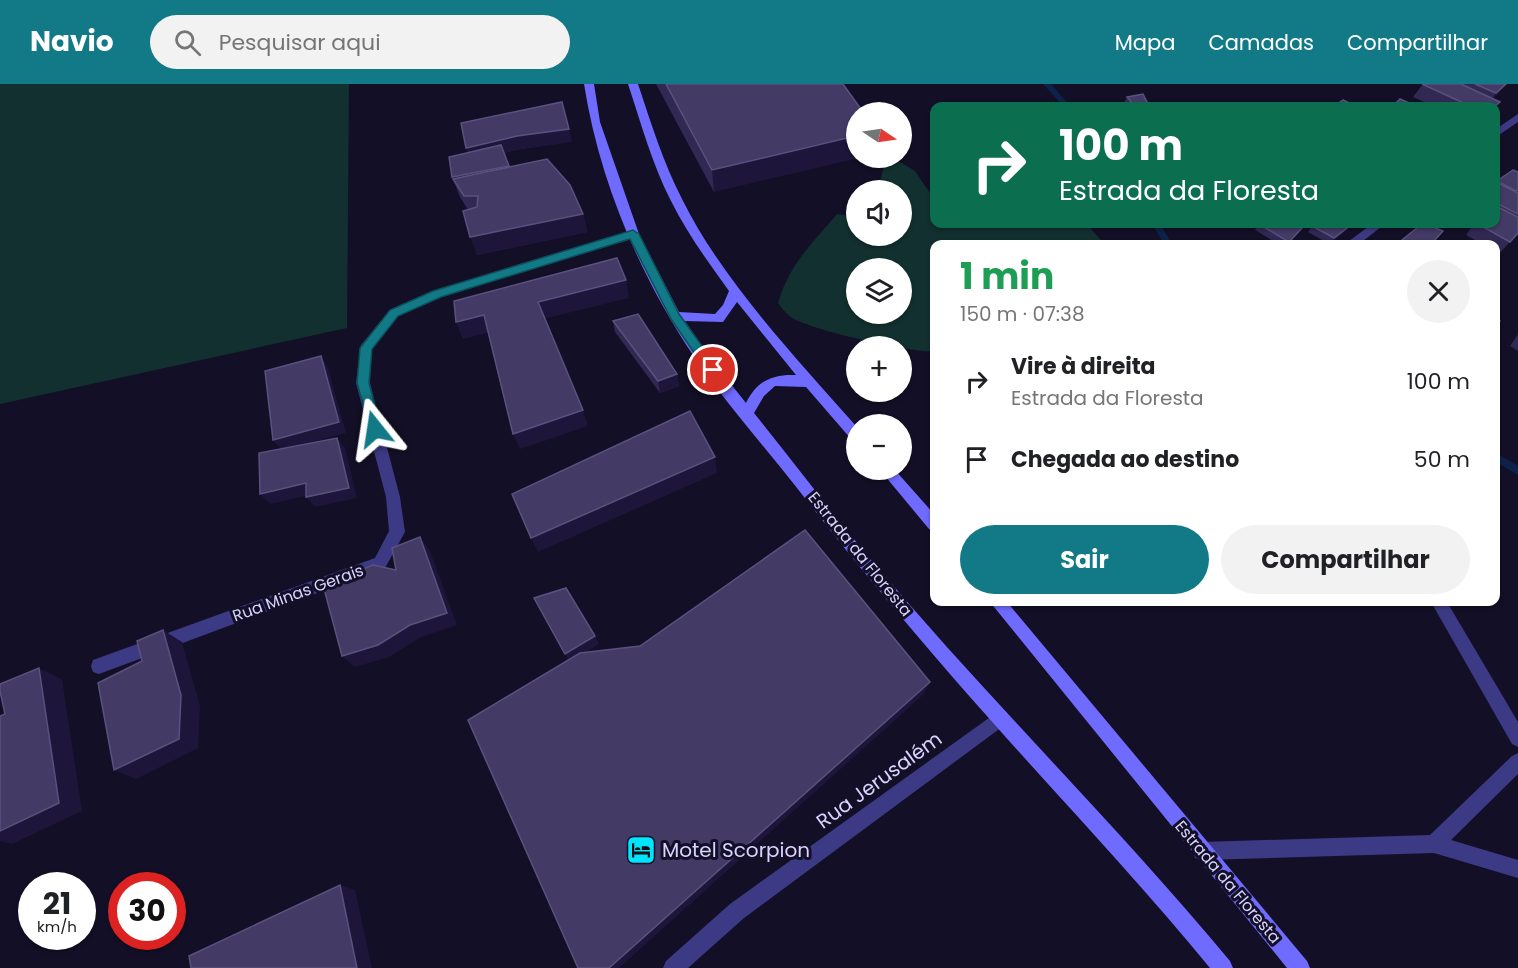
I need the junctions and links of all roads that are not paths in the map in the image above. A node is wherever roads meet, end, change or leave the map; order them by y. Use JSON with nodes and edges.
{"nodes":[{"id":1,"x":589,"y":84,"type":"edge"},
{"id":2,"x":633,"y":84,"type":"edge"},
{"id":3,"x":1518,"y":117,"type":"edge"},
{"id":4,"x":1500,"y":131,"type":"edge"},
{"id":5,"x":1373,"y":228,"type":"edge"},
{"id":6,"x":633,"y":234,"type":"junction"},
{"id":7,"x":1357,"y":240,"type":"edge"},
{"id":8,"x":735,"y":291,"type":"junction"},
{"id":9,"x":675,"y":316,"type":"junction"},
{"id":10,"x":809,"y":382,"type":"junction"},
{"id":11,"x":748,"y":412,"type":"junction"},
{"id":12,"x":846,"y":424,"type":"edge"},
{"id":13,"x":896,"y":480,"type":"edge"},
{"id":14,"x":930,"y":519,"type":"edge"},
{"id":15,"x":1001,"y":606,"type":"edge"},
{"id":16,"x":1441,"y":606,"type":"edge"},
{"id":17,"x":99,"y":666,"type":"dead end"},
{"id":18,"x":1000,"y":718,"type":"junction"},
{"id":19,"x":1518,"y":738,"type":"edge"},
{"id":20,"x":1518,"y":762,"type":"edge"},
{"id":21,"x":1434,"y":844,"type":"junction"},
{"id":22,"x":1202,"y":852,"type":"junction"},
{"id":23,"x":1518,"y":869,"type":"edge"},
{"id":24,"x":673,"y":968,"type":"edge"},
{"id":25,"x":1223,"y":968,"type":"edge"},
{"id":26,"x":1300,"y":968,"type":"edge"}],
"edges":[{"from":1,"to":6,"type":"main road","name":"Estrada da Floresta"},
{"from":2,"to":8,"type":"main road"},
{"from":3,"to":4,"type":"street"},
{"from":5,"to":7,"type":"street"},
{"from":6,"to":9,"type":"main road","name":"Estrada da Floresta"},
{"from":6,"to":17,"type":"street","name":"Rua Minas Gerais"},
{"from":8,"to":9,"type":"main road"},
{"from":8,"to":10,"type":"main road"},
{"from":9,"to":11,"type":"main road","name":"Estrada da Floresta"},
{"from":10,"to":11,"type":"main road"},
{"from":10,"to":12,"type":"main road"},
{"from":11,"to":18,"type":"main road","name":"Estrada da Floresta"},
{"from":13,"to":14,"type":"main road"},
{"from":15,"to":22,"type":"main road","name":"Estrada da Floresta"},
{"from":16,"to":19,"type":"street"},
{"from":18,"to":24,"type":"street","name":"Rua Jerusalém"},
{"from":18,"to":25,"type":"main road","name":"Estrada da Floresta"},
{"from":20,"to":21,"type":"street"},
{"from":21,"to":22,"type":"street"},
{"from":21,"to":23,"type":"street"},
{"from":22,"to":26,"type":"main road","name":"Estrada da Floresta"}]}
